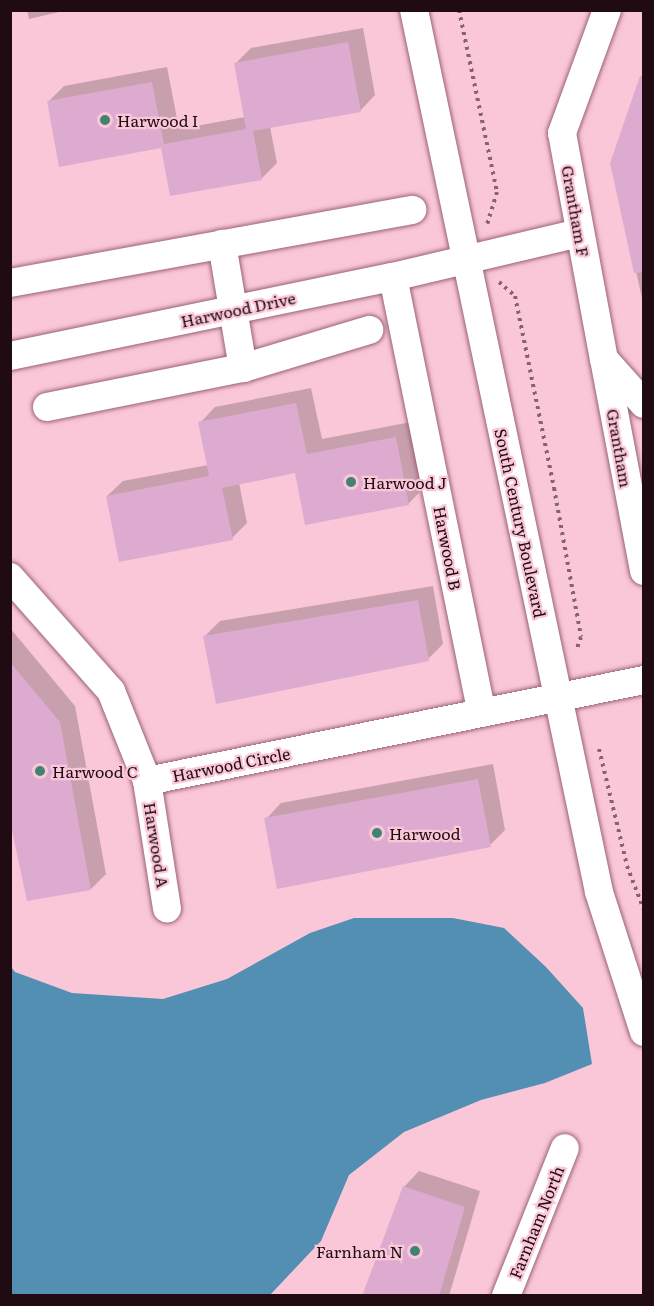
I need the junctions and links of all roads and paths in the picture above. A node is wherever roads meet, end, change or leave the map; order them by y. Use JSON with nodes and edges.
{"nodes":[{"id":1,"x":414,"y":10,"type":"edge"},
{"id":2,"x":459,"y":10,"type":"edge"},
{"id":3,"x":607,"y":10,"type":"edge"},
{"id":4,"x":412,"y":210,"type":"dead end"},
{"id":5,"x":486,"y":228,"type":"dead end"},
{"id":6,"x":579,"y":233,"type":"junction"},
{"id":7,"x":222,"y":244,"type":"junction"},
{"id":8,"x":464,"y":259,"type":"junction"},
{"id":9,"x":393,"y":277,"type":"junction"},
{"id":10,"x":495,"y":278,"type":"dead end"},
{"id":11,"x":10,"y":283,"type":"edge"},
{"id":12,"x":232,"y":311,"type":"junction"},
{"id":13,"x":369,"y":330,"type":"dead end"},
{"id":14,"x":10,"y":356,"type":"edge"},
{"id":15,"x":604,"y":359,"type":"junction"},
{"id":16,"x":243,"y":368,"type":"junction"},
{"id":17,"x":644,"y":404,"type":"edge"},
{"id":18,"x":46,"y":407,"type":"dead end"},
{"id":19,"x":644,"y":571,"type":"edge"},
{"id":20,"x":10,"y":577,"type":"edge"},
{"id":21,"x":575,"y":653,"type":"dead end"},
{"id":22,"x":644,"y":680,"type":"edge"},
{"id":23,"x":560,"y":698,"type":"junction"},
{"id":24,"x":482,"y":713,"type":"junction"},
{"id":25,"x":597,"y":744,"type":"dead end"},
{"id":26,"x":147,"y":781,"type":"junction"},
{"id":27,"x":167,"y":908,"type":"dead end"},
{"id":28,"x":644,"y":910,"type":"edge"},
{"id":29,"x":644,"y":1032,"type":"edge"},
{"id":30,"x":565,"y":1148,"type":"dead end"},
{"id":31,"x":506,"y":1296,"type":"edge"}],
"edges":[{"from":1,"to":8,"type":"street","name":"South Century Boulevard"},
{"from":2,"to":5,"type":"path"},
{"from":3,"to":6,"type":"street","name":"Grantham F"},
{"from":4,"to":7,"type":"street"},
{"from":6,"to":8,"type":"street","name":"Harwood Drive"},
{"from":6,"to":15,"type":"street","name":"Grantham F"},
{"from":7,"to":11,"type":"street"},
{"from":7,"to":12,"type":"street"},
{"from":8,"to":9,"type":"street","name":"Harwood Drive"},
{"from":8,"to":23,"type":"street","name":"South Century Boulevard"},
{"from":9,"to":12,"type":"street","name":"Harwood Drive"},
{"from":9,"to":24,"type":"street","name":"Harwood B"},
{"from":10,"to":21,"type":"path"},
{"from":12,"to":14,"type":"street","name":"Harwood Drive"},
{"from":12,"to":16,"type":"street"},
{"from":13,"to":16,"type":"street"},
{"from":15,"to":17,"type":"street"},
{"from":15,"to":19,"type":"street","name":"Grantham"},
{"from":16,"to":18,"type":"street"},
{"from":20,"to":26,"type":"street"},
{"from":22,"to":23,"type":"street","name":"Harwood Circle"},
{"from":23,"to":24,"type":"street","name":"Harwood Circle"},
{"from":23,"to":29,"type":"street","name":"South Century Boulevard"},
{"from":24,"to":26,"type":"street","name":"Harwood Circle"},
{"from":25,"to":28,"type":"path"},
{"from":26,"to":27,"type":"street","name":"Harwood A"},
{"from":30,"to":31,"type":"street","name":"Farnham North"}]}
